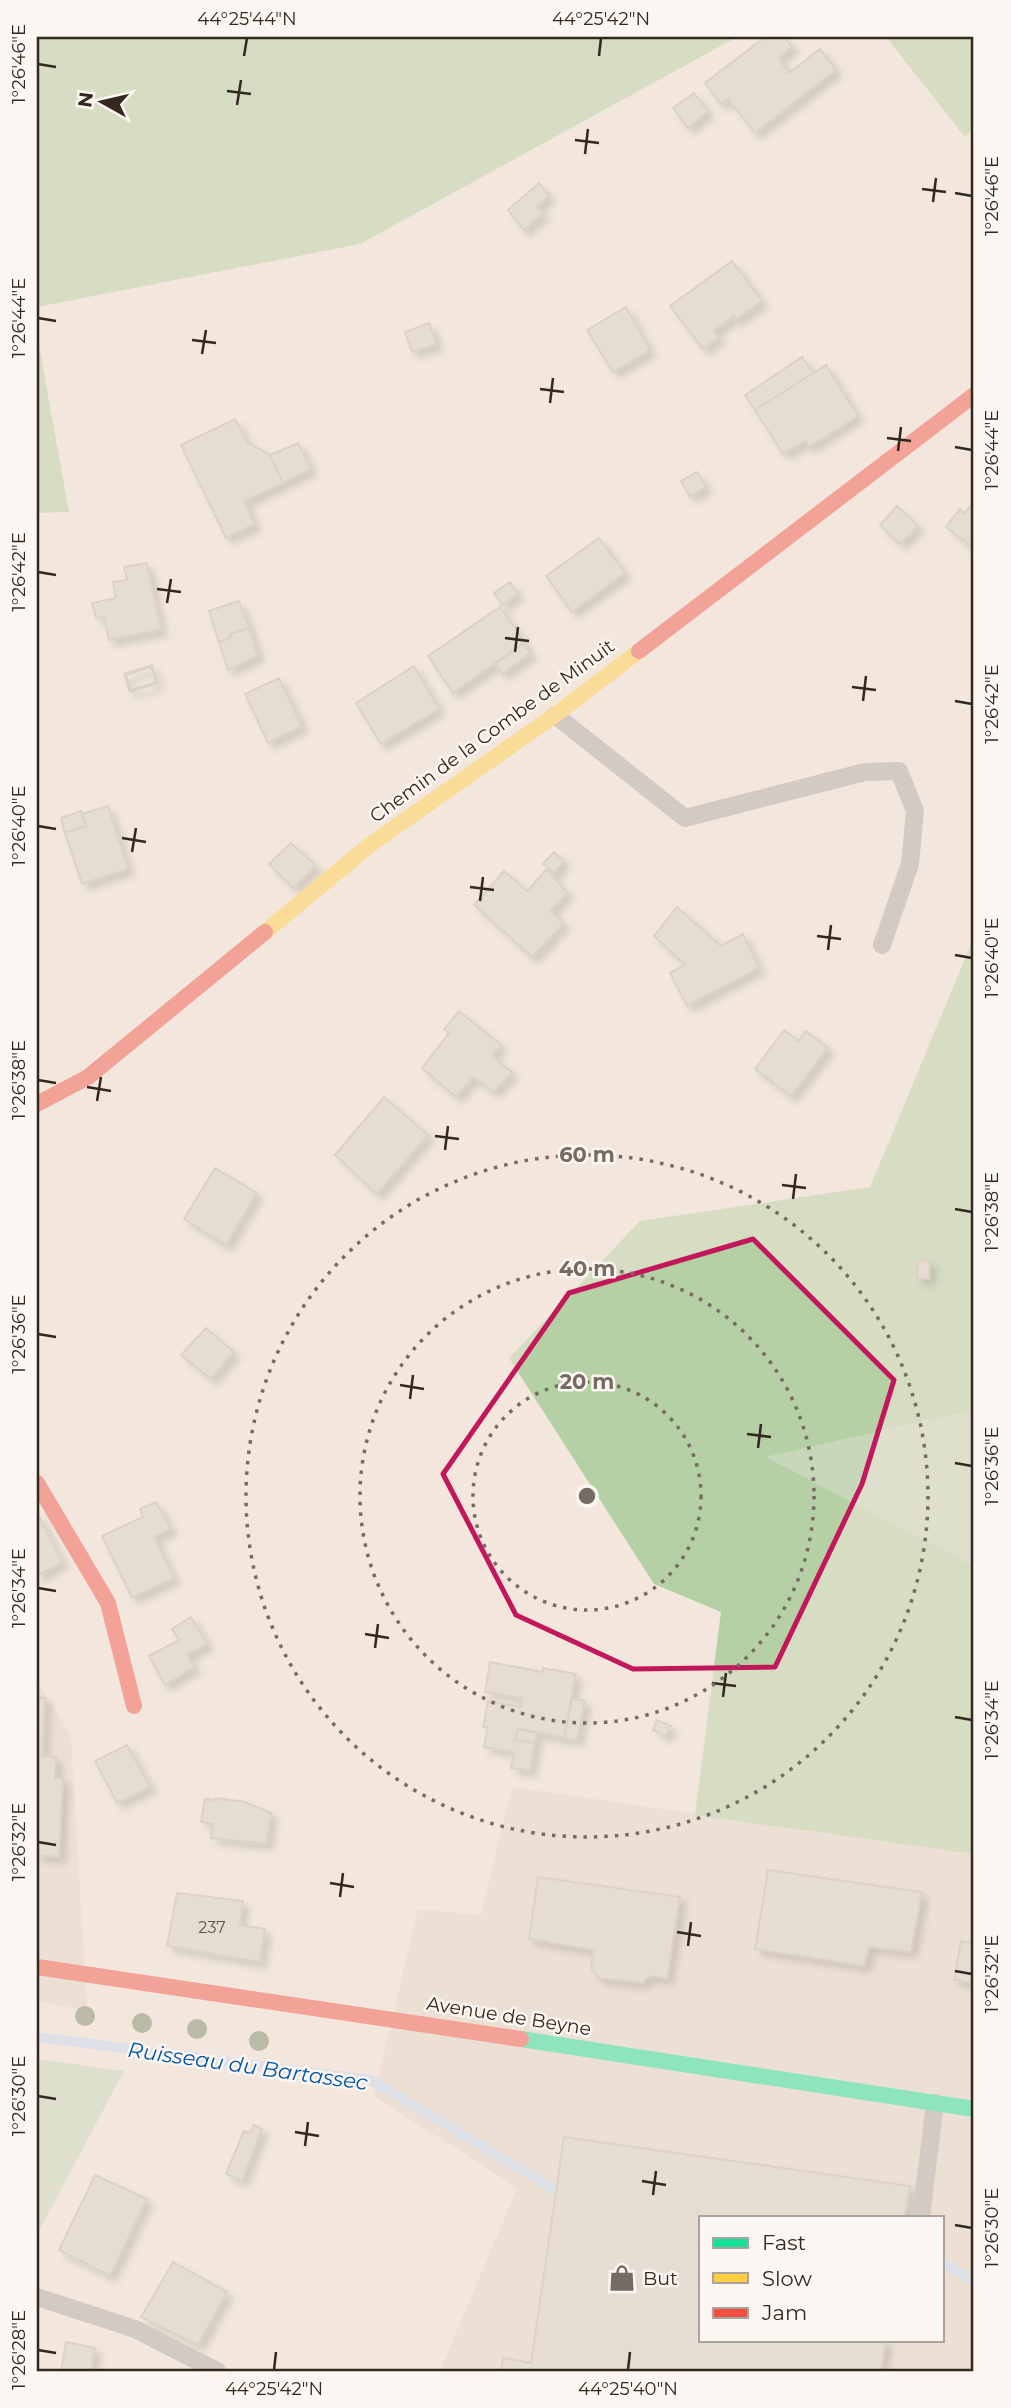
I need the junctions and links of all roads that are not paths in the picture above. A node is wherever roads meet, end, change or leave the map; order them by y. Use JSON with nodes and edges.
{"nodes":[{"id":1,"x":974,"y":395,"type":"edge"},
{"id":2,"x":555,"y":715,"type":"junction"},
{"id":3,"x":882,"y":945,"type":"dead end"},
{"id":4,"x":37,"y":1104,"type":"edge"},
{"id":5,"x":37,"y":1483,"type":"edge"},
{"id":6,"x":134,"y":1706,"type":"dead end"},
{"id":7,"x":37,"y":1967,"type":"edge"},
{"id":8,"x":935,"y":2102,"type":"junction"},
{"id":9,"x":974,"y":2109,"type":"edge"},
{"id":10,"x":921,"y":2216,"type":"edge"},
{"id":11,"x":37,"y":2297,"type":"edge"},
{"id":12,"x":217,"y":2371,"type":"edge"}],
"edges":[{"from":1,"to":2,"type":"street","name":"Chemin de la Combe de Minuit"},
{"from":2,"to":3,"type":"lane"},
{"from":2,"to":4,"type":"street","name":"Chemin de la Combe de Minuit"},
{"from":5,"to":6,"type":"street"},
{"from":7,"to":8,"type":"street","name":"Avenue de Beyne"},
{"from":8,"to":9,"type":"street","name":"Avenue de Beyne"},
{"from":8,"to":10,"type":"lane"},
{"from":11,"to":12,"type":"lane"}]}
